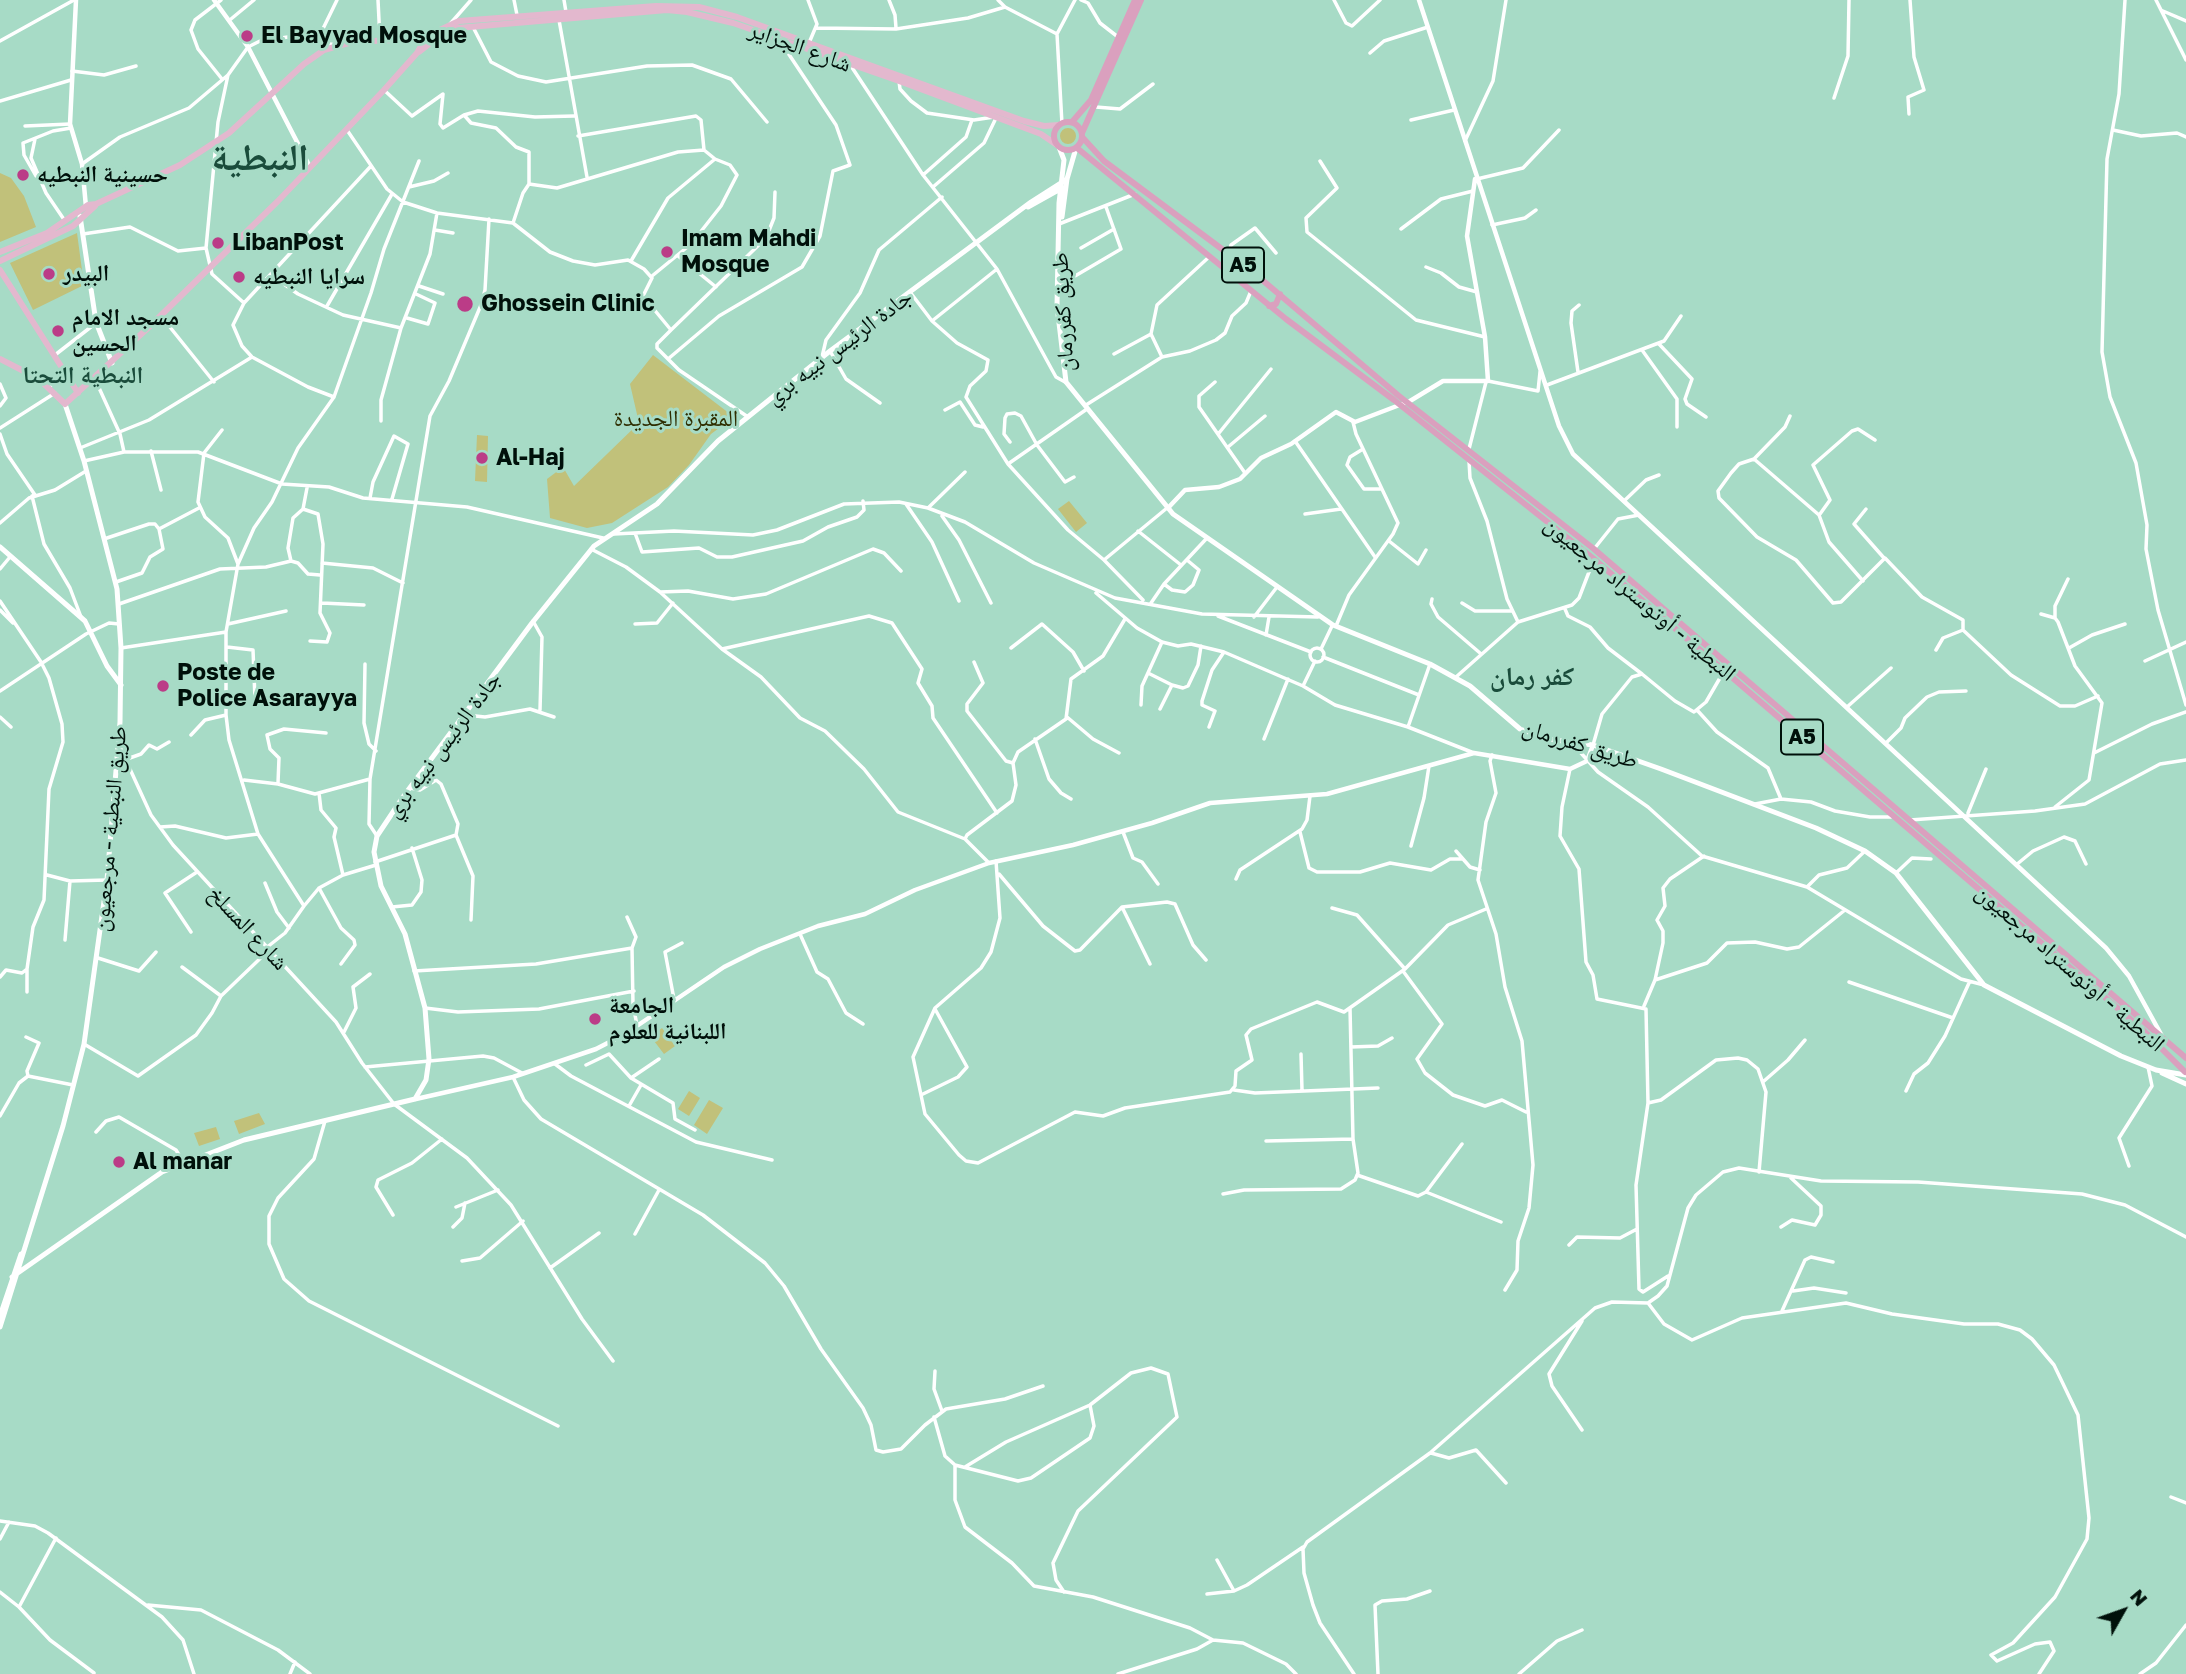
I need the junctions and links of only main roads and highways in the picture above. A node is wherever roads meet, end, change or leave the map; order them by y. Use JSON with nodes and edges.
{"nodes":[{"id":1,"x":1135,"y":0,"type":"edge"},
{"id":2,"x":1141,"y":0,"type":"edge"},
{"id":3,"x":426,"y":43,"type":"junction"},
{"id":4,"x":1072,"y":122,"type":"junction"},
{"id":5,"x":1060,"y":124,"type":"junction"},
{"id":6,"x":1083,"y":135,"type":"junction"},
{"id":7,"x":1058,"y":146,"type":"junction"},
{"id":8,"x":1077,"y":148,"type":"junction"},
{"id":9,"x":1067,"y":182,"type":"junction"},
{"id":10,"x":1060,"y":185,"type":"junction"},
{"id":11,"x":1046,"y":197,"type":"junction"},
{"id":12,"x":1059,"y":203,"type":"junction"},
{"id":13,"x":1022,"y":211,"type":"junction"},
{"id":14,"x":80,"y":216,"type":"junction"},
{"id":15,"x":1060,"y":223,"type":"junction"},
{"id":16,"x":0,"y":252,"type":"edge"},
{"id":17,"x":0,"y":261,"type":"edge"},
{"id":18,"x":1,"y":272,"type":"edge"},
{"id":19,"x":1280,"y":294,"type":"junction"},
{"id":20,"x":1269,"y":306,"type":"junction"},
{"id":21,"x":1297,"y":307,"type":"junction"},
{"id":22,"x":1286,"y":319,"type":"junction"},
{"id":23,"x":0,"y":359,"type":"edge"},
{"id":24,"x":112,"y":363,"type":"junction"},
{"id":25,"x":78,"y":393,"type":"junction"},
{"id":26,"x":1397,"y":398,"type":"junction"},
{"id":27,"x":65,"y":404,"type":"junction"},
{"id":28,"x":1412,"y":410,"type":"junction"},
{"id":29,"x":0,"y":547,"type":"edge"},
{"id":30,"x":121,"y":685,"type":"junction"},
{"id":31,"x":2186,"y":1058,"type":"edge"},
{"id":32,"x":2156,"y":1070,"type":"junction"},
{"id":33,"x":2186,"y":1072,"type":"edge"},
{"id":34,"x":2186,"y":1084,"type":"edge"},
{"id":35,"x":14,"y":1278,"type":"junction"},
{"id":36,"x":4,"y":1305,"type":"edge"},
{"id":37,"x":0,"y":1316,"type":"edge"},
{"id":38,"x":0,"y":1327,"type":"edge"}],
"edges":[{"from":1,"to":4,"type":"highway"},
{"from":2,"to":6,"type":"highway"},
{"from":3,"to":5,"type":"main road","name":"شارع الجزاير"},
{"from":3,"to":7,"type":"main road","name":"شارع الجزاير"},
{"from":3,"to":14,"type":"main road"},
{"from":3,"to":24,"type":"main road"},
{"from":4,"to":5,"type":"highway"},
{"from":4,"to":6,"type":"highway","number":"A5"},
{"from":5,"to":7,"type":"highway"},
{"from":6,"to":8,"type":"highway"},
{"from":6,"to":19,"type":"highway","name":"النبطية - أوتوستراد مرجعيون","number":"A5"},
{"from":7,"to":8,"type":"highway"},
{"from":7,"to":10,"type":"main road"},
{"from":8,"to":9,"type":"main road"},
{"from":8,"to":20,"type":"highway","name":"النبطية - أوتوستراد مرجعيون","number":"A5"},
{"from":9,"to":10,"type":"main road"},
{"from":9,"to":15,"type":"main road"},
{"from":10,"to":11,"type":"main road"},
{"from":10,"to":12,"type":"main road"},
{"from":10,"to":13,"type":"main road"},
{"from":11,"to":12,"type":"main road"},
{"from":11,"to":13,"type":"main road"},
{"from":12,"to":15,"type":"main road"},
{"from":13,"to":35,"type":"main road","name":"جادة الرئيس نبيه بري"},
{"from":14,"to":16,"type":"main road"},
{"from":14,"to":17,"type":"main road"},
{"from":14,"to":24,"type":"main road"},
{"from":15,"to":32,"type":"main road","name":"طريق كفررمان"},
{"from":18,"to":25,"type":"main road"},
{"from":19,"to":20,"type":"highway"},
{"from":19,"to":21,"type":"highway","name":"النبطية - أوتوستراد مرجعيون","number":"A5"},
{"from":20,"to":22,"type":"highway","name":"النبطية - أوتوستراد مرجعيون","number":"A5"},
{"from":21,"to":22,"type":"highway"},
{"from":21,"to":26,"type":"highway","name":"النبطية - أوتوستراد مرجعيون","number":"A5"},
{"from":22,"to":26,"type":"highway","name":"النبطية - أوتوستراد مرجعيون","number":"A5"},
{"from":23,"to":27,"type":"main road"},
{"from":24,"to":25,"type":"main road"},
{"from":25,"to":27,"type":"main road"},
{"from":26,"to":28,"type":"highway","name":"النبطية - أوتوستراد مرجعيون","number":"A5"},
{"from":27,"to":30,"type":"main road","name":"طريق النبطية - مرجعيون"},
{"from":28,"to":31,"type":"highway","name":"النبطية - أوتوستراد مرجعيون","number":"A5"},
{"from":28,"to":33,"type":"highway","name":"النبطية - أوتوستراد مرجعيون","number":"A5"},
{"from":29,"to":30,"type":"main road"},
{"from":30,"to":35,"type":"main road","name":"طريق النبطية - مرجعيون"},
{"from":32,"to":33,"type":"main road","name":"طريق كفررمان"},
{"from":32,"to":34,"type":"main road"},
{"from":35,"to":36,"type":"main road","name":"طريق النبطية - مرجعيون"},
{"from":36,"to":37,"type":"main road","name":"طريق النبطية - مرجعيون"},
{"from":36,"to":38,"type":"main road","name":"طريق النبطية - مرجعيون"}]}
